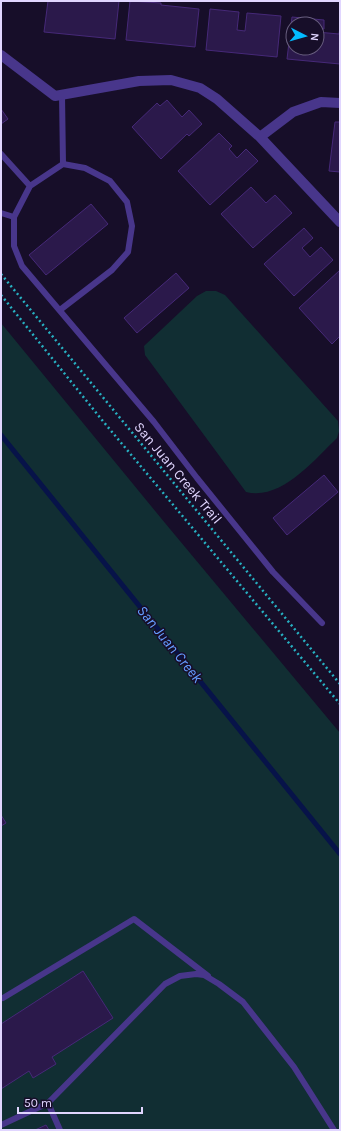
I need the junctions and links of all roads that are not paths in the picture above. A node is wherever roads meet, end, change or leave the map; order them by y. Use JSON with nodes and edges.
{"nodes":[{"id":1,"x":1,"y":55,"type":"edge"},
{"id":2,"x":62,"y":95,"type":"junction"},
{"id":3,"x":340,"y":103,"type":"edge"},
{"id":4,"x":260,"y":137,"type":"junction"},
{"id":5,"x":1,"y":154,"type":"edge"},
{"id":6,"x":63,"y":164,"type":"junction"},
{"id":7,"x":30,"y":186,"type":"junction"},
{"id":8,"x":1,"y":212,"type":"edge"},
{"id":9,"x":14,"y":217,"type":"junction"},
{"id":10,"x":340,"y":222,"type":"edge"},
{"id":11,"x":60,"y":310,"type":"junction"},
{"id":12,"x":322,"y":623,"type":"dead end"},
{"id":13,"x":219,"y":984,"type":"junction"},
{"id":14,"x":2,"y":998,"type":"edge"},
{"id":15,"x":48,"y":1103,"type":"junction"},
{"id":16,"x":1,"y":1125,"type":"edge"},
{"id":17,"x":60,"y":1130,"type":"edge"},
{"id":18,"x":334,"y":1130,"type":"edge"}],
"edges":[{"from":1,"to":2,"type":"street"},
{"from":2,"to":4,"type":"street"},
{"from":2,"to":6,"type":"lane"},
{"from":3,"to":4,"type":"street"},
{"from":4,"to":10,"type":"street"},
{"from":5,"to":7,"type":"lane"},
{"from":6,"to":7,"type":"lane"},
{"from":6,"to":11,"type":"lane"},
{"from":7,"to":9,"type":"lane"},
{"from":8,"to":9,"type":"lane"},
{"from":9,"to":11,"type":"lane"},
{"from":11,"to":12,"type":"lane"},
{"from":13,"to":14,"type":"lane"},
{"from":13,"to":15,"type":"lane"},
{"from":13,"to":18,"type":"lane"},
{"from":15,"to":16,"type":"lane"},
{"from":15,"to":17,"type":"lane"}]}
